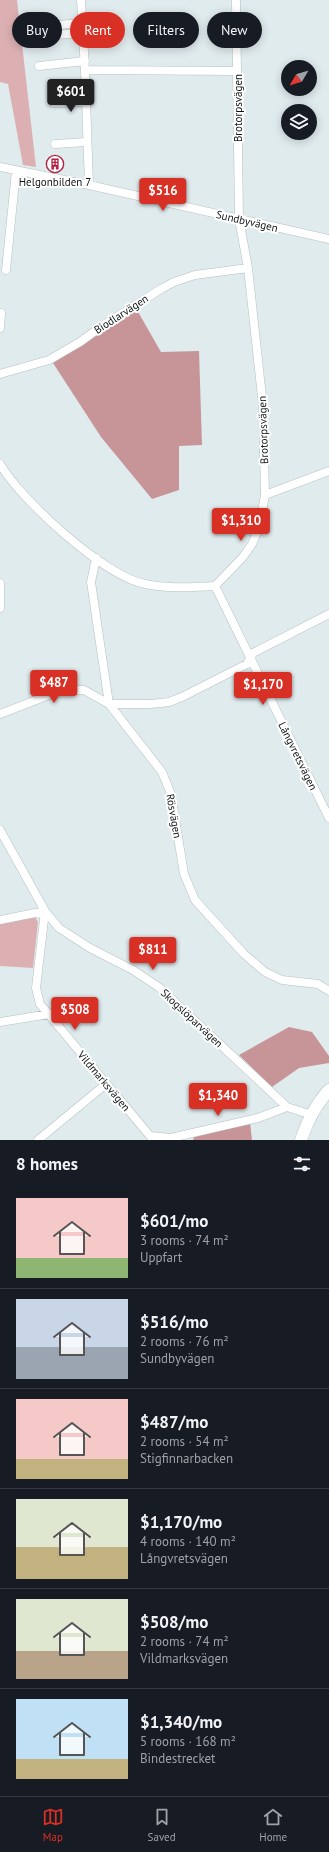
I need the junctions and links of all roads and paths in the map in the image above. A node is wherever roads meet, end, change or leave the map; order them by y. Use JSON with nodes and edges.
{"nodes":[{"id":1,"x":81,"y":0,"type":"edge"},
{"id":2,"x":236,"y":0,"type":"edge"},
{"id":3,"x":82,"y":12,"type":"edge"},
{"id":4,"x":84,"y":48,"type":"edge"},
{"id":5,"x":39,"y":66,"type":"dead end"},
{"id":6,"x":85,"y":66,"type":"junction"},
{"id":7,"x":237,"y":71,"type":"junction"},
{"id":8,"x":86,"y":102,"type":"junction"},
{"id":9,"x":54,"y":103,"type":"dead end"},
{"id":10,"x":88,"y":142,"type":"junction"},
{"id":11,"x":56,"y":144,"type":"dead end"},
{"id":12,"x":0,"y":167,"type":"edge"},
{"id":13,"x":16,"y":171,"type":"junction"},
{"id":14,"x":89,"y":185,"type":"junction"},
{"id":15,"x":239,"y":219,"type":"junction"},
{"id":16,"x":329,"y":239,"type":"edge"},
{"id":17,"x":248,"y":268,"type":"junction"},
{"id":18,"x":6,"y":270,"type":"dead end"},
{"id":19,"x":1,"y":313,"type":"dead end"},
{"id":20,"x":0,"y":328,"type":"edge"},
{"id":21,"x":0,"y":374,"type":"edge"},
{"id":22,"x":0,"y":465,"type":"edge"},
{"id":23,"x":329,"y":472,"type":"edge"},
{"id":24,"x":265,"y":495,"type":"junction"},
{"id":25,"x":96,"y":558,"type":"junction"},
{"id":26,"x":0,"y":582,"type":"edge"},
{"id":27,"x":215,"y":586,"type":"junction"},
{"id":28,"x":0,"y":608,"type":"edge"},
{"id":29,"x":329,"y":614,"type":"edge"},
{"id":30,"x":250,"y":658,"type":"junction"},
{"id":31,"x":109,"y":704,"type":"junction"},
{"id":32,"x":0,"y":714,"type":"edge"},
{"id":33,"x":329,"y":818,"type":"edge"},
{"id":34,"x":0,"y":830,"type":"edge"},
{"id":35,"x":45,"y":911,"type":"junction"},
{"id":36,"x":0,"y":920,"type":"edge"},
{"id":37,"x":329,"y":991,"type":"edge"},
{"id":38,"x":48,"y":1014,"type":"junction"},
{"id":39,"x":0,"y":1022,"type":"edge"},
{"id":40,"x":106,"y":1084,"type":"junction"},
{"id":41,"x":329,"y":1090,"type":"edge"},
{"id":42,"x":287,"y":1107,"type":"junction"},
{"id":43,"x":312,"y":1115,"type":"junction"},
{"id":44,"x":149,"y":1138,"type":"edge"},
{"id":45,"x":38,"y":1140,"type":"edge"},
{"id":46,"x":301,"y":1140,"type":"edge"}],
"edges":[{"from":1,"to":3,"type":"street"},
{"from":2,"to":7,"type":"street","name":"Brotorpsvägen"},
{"from":4,"to":6,"type":"street"},
{"from":5,"to":6,"type":"street"},
{"from":6,"to":7,"type":"street"},
{"from":6,"to":8,"type":"street"},
{"from":7,"to":15,"type":"street","name":"Brotorpsvägen"},
{"from":8,"to":9,"type":"street"},
{"from":8,"to":10,"type":"street"},
{"from":10,"to":11,"type":"street"},
{"from":10,"to":14,"type":"street"},
{"from":12,"to":13,"type":"street","name":"Sundbyvägen"},
{"from":13,"to":14,"type":"street","name":"Sundbyvägen"},
{"from":13,"to":18,"type":"street"},
{"from":14,"to":15,"type":"street","name":"Sundbyvägen"},
{"from":15,"to":16,"type":"street","name":"Sundbyvägen"},
{"from":15,"to":17,"type":"street","name":"Brotorpsvägen"},
{"from":17,"to":21,"type":"street","name":"Biodlarvägen"},
{"from":17,"to":24,"type":"street","name":"Brotorpsvägen"},
{"from":19,"to":20,"type":"street"},
{"from":22,"to":25,"type":"street"},
{"from":23,"to":24,"type":"street"},
{"from":24,"to":27,"type":"street","name":"Brotorpsvägen"},
{"from":25,"to":27,"type":"street"},
{"from":25,"to":31,"type":"street","name":"Rösvägen"},
{"from":26,"to":28,"type":"street"},
{"from":27,"to":30,"type":"street","name":"Långvretsvägen"},
{"from":29,"to":30,"type":"street"},
{"from":30,"to":31,"type":"street"},
{"from":30,"to":33,"type":"street","name":"Långvretsvägen"},
{"from":31,"to":32,"type":"street"},
{"from":31,"to":37,"type":"street","name":"Rösvägen"},
{"from":34,"to":35,"type":"street","name":"Skogslöparvägen"},
{"from":35,"to":36,"type":"street"},
{"from":35,"to":38,"type":"street","name":"Vildmarksvägen"},
{"from":35,"to":42,"type":"street","name":"Skogslöparvägen"},
{"from":38,"to":39,"type":"street"},
{"from":38,"to":40,"type":"street","name":"Vildmarksvägen"},
{"from":40,"to":44,"type":"street","name":"Vildmarksvägen"},
{"from":40,"to":45,"type":"street"},
{"from":41,"to":43,"type":"street"},
{"from":42,"to":43,"type":"street","name":"Skogslöparvägen"},
{"from":42,"to":44,"type":"street"},
{"from":43,"to":46,"type":"street"}]}
